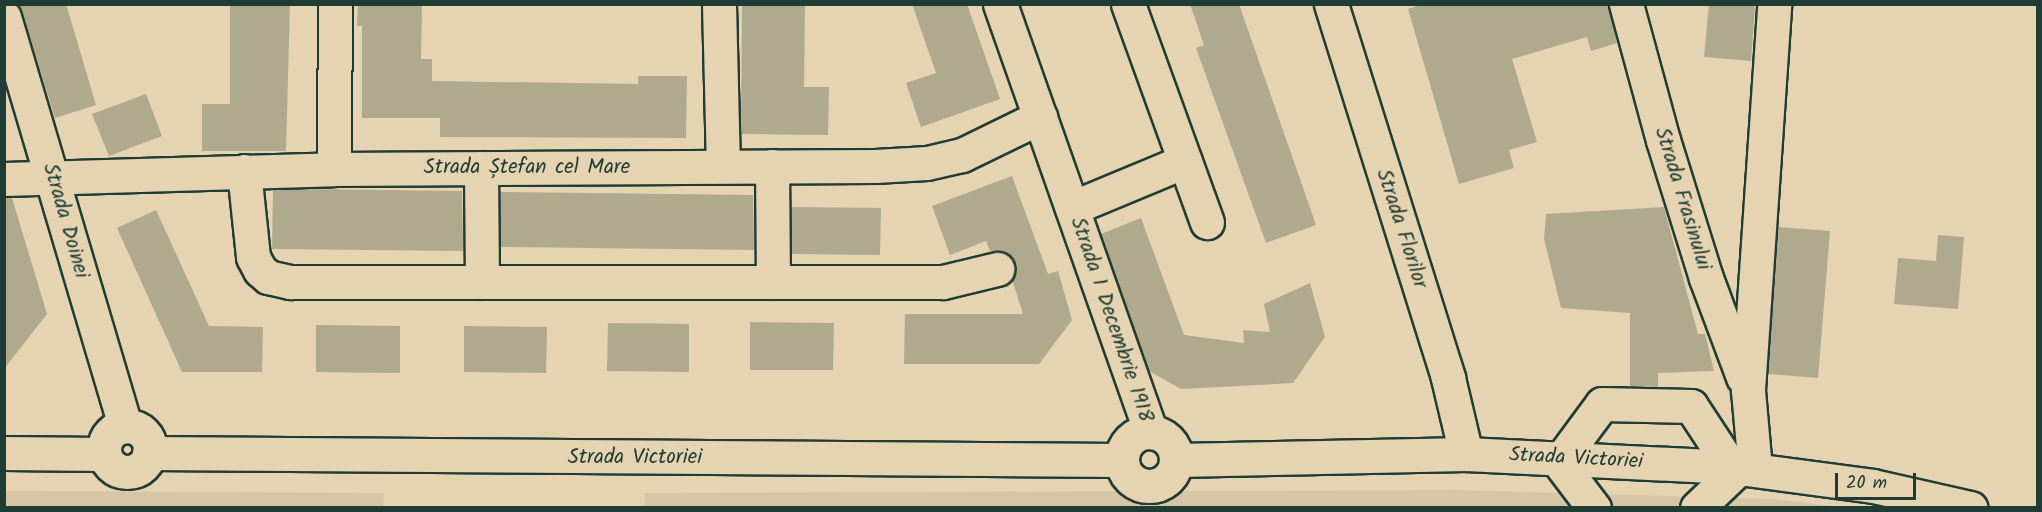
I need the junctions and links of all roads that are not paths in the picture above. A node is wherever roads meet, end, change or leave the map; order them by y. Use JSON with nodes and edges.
{"nodes":[{"id":1,"x":335,"y":4,"type":"edge"},
{"id":2,"x":719,"y":4,"type":"edge"},
{"id":3,"x":1000,"y":4,"type":"edge"},
{"id":4,"x":1128,"y":4,"type":"edge"},
{"id":5,"x":1331,"y":4,"type":"edge"},
{"id":6,"x":1626,"y":4,"type":"edge"},
{"id":7,"x":1774,"y":4,"type":"edge"},
{"id":8,"x":4,"y":17,"type":"edge"},
{"id":9,"x":1040,"y":117,"type":"junction"},
{"id":10,"x":1185,"y":161,"type":"junction"},
{"id":11,"x":723,"y":166,"type":"junction"},
{"id":12,"x":772,"y":166,"type":"junction"},
{"id":13,"x":481,"y":168,"type":"junction"},
{"id":14,"x":334,"y":169,"type":"junction"},
{"id":15,"x":244,"y":171,"type":"junction"},
{"id":16,"x":4,"y":179,"type":"edge"},
{"id":17,"x":53,"y":179,"type":"junction"},
{"id":18,"x":1072,"y":208,"type":"junction"},
{"id":19,"x":1207,"y":222,"type":"dead end"},
{"id":20,"x":997,"y":269,"type":"dead end"},
{"id":21,"x":482,"y":282,"type":"junction"},
{"id":22,"x":774,"y":282,"type":"junction"},
{"id":23,"x":1748,"y":390,"type":"junction"},
{"id":24,"x":125,"y":426,"type":"junction"},
{"id":25,"x":1150,"y":432,"type":"junction"},
{"id":26,"x":4,"y":453,"type":"edge"},
{"id":27,"x":104,"y":453,"type":"junction"},
{"id":28,"x":149,"y":453,"type":"junction"},
{"id":29,"x":1466,"y":454,"type":"junction"},
{"id":30,"x":1559,"y":458,"type":"junction"},
{"id":31,"x":1121,"y":460,"type":"junction"},
{"id":32,"x":1177,"y":460,"type":"junction"},
{"id":33,"x":1742,"y":468,"type":"junction"},
{"id":34,"x":1594,"y":507,"type":"edge"},
{"id":35,"x":1697,"y":507,"type":"edge"},
{"id":36,"x":1971,"y":507,"type":"edge"}],
"edges":[{"from":1,"to":14,"type":"street"},
{"from":2,"to":11,"type":"street"},
{"from":3,"to":9,"type":"street","name":"Strada 1 Decembrie 1918"},
{"from":4,"to":10,"type":"street"},
{"from":5,"to":29,"type":"street","name":"Strada Florilor"},
{"from":6,"to":23,"type":"street","name":"Strada Frasinului"},
{"from":7,"to":23,"type":"street"},
{"from":8,"to":17,"type":"street","name":"Strada Doinei"},
{"from":9,"to":12,"type":"street","name":"Strada Ștefan cel Mare"},
{"from":9,"to":18,"type":"street","name":"Strada 1 Decembrie 1918"},
{"from":10,"to":18,"type":"street","name":"Strada 1 Decembrie 1918"},
{"from":10,"to":19,"type":"street"},
{"from":11,"to":12,"type":"street","name":"Strada Ștefan cel Mare"},
{"from":11,"to":13,"type":"street","name":"Strada Ștefan cel Mare"},
{"from":12,"to":22,"type":"street"},
{"from":13,"to":14,"type":"street","name":"Strada Ștefan cel Mare"},
{"from":13,"to":21,"type":"street"},
{"from":14,"to":15,"type":"street","name":"Strada Ștefan cel Mare"},
{"from":15,"to":17,"type":"street","name":"Strada Ștefan cel Mare"},
{"from":15,"to":21,"type":"street"},
{"from":16,"to":17,"type":"street","name":"Strada Ștefan cel Mare"},
{"from":17,"to":24,"type":"street","name":"Strada Doinei"},
{"from":18,"to":25,"type":"street","name":"Strada 1 Decembrie 1918"},
{"from":20,"to":22,"type":"street"},
{"from":21,"to":22,"type":"street"},
{"from":23,"to":33,"type":"street"},
{"from":24,"to":27,"type":"street"},
{"from":24,"to":28,"type":"street"},
{"from":25,"to":31,"type":"street"},
{"from":25,"to":32,"type":"street"},
{"from":26,"to":27,"type":"street"},
{"from":27,"to":28,"type":"street"},
{"from":28,"to":31,"type":"street","name":"Strada Victoriei"},
{"from":29,"to":30,"type":"street","name":"Strada Victoriei"},
{"from":29,"to":32,"type":"street","name":"Strada Victoriei"},
{"from":30,"to":33,"type":"street","name":"Strada Victoriei"},
{"from":30,"to":33,"type":"street"},
{"from":30,"to":34,"type":"street"},
{"from":31,"to":32,"type":"street"},
{"from":33,"to":35,"type":"street"},
{"from":33,"to":36,"type":"street","name":"Strada Victoriei"}]}
